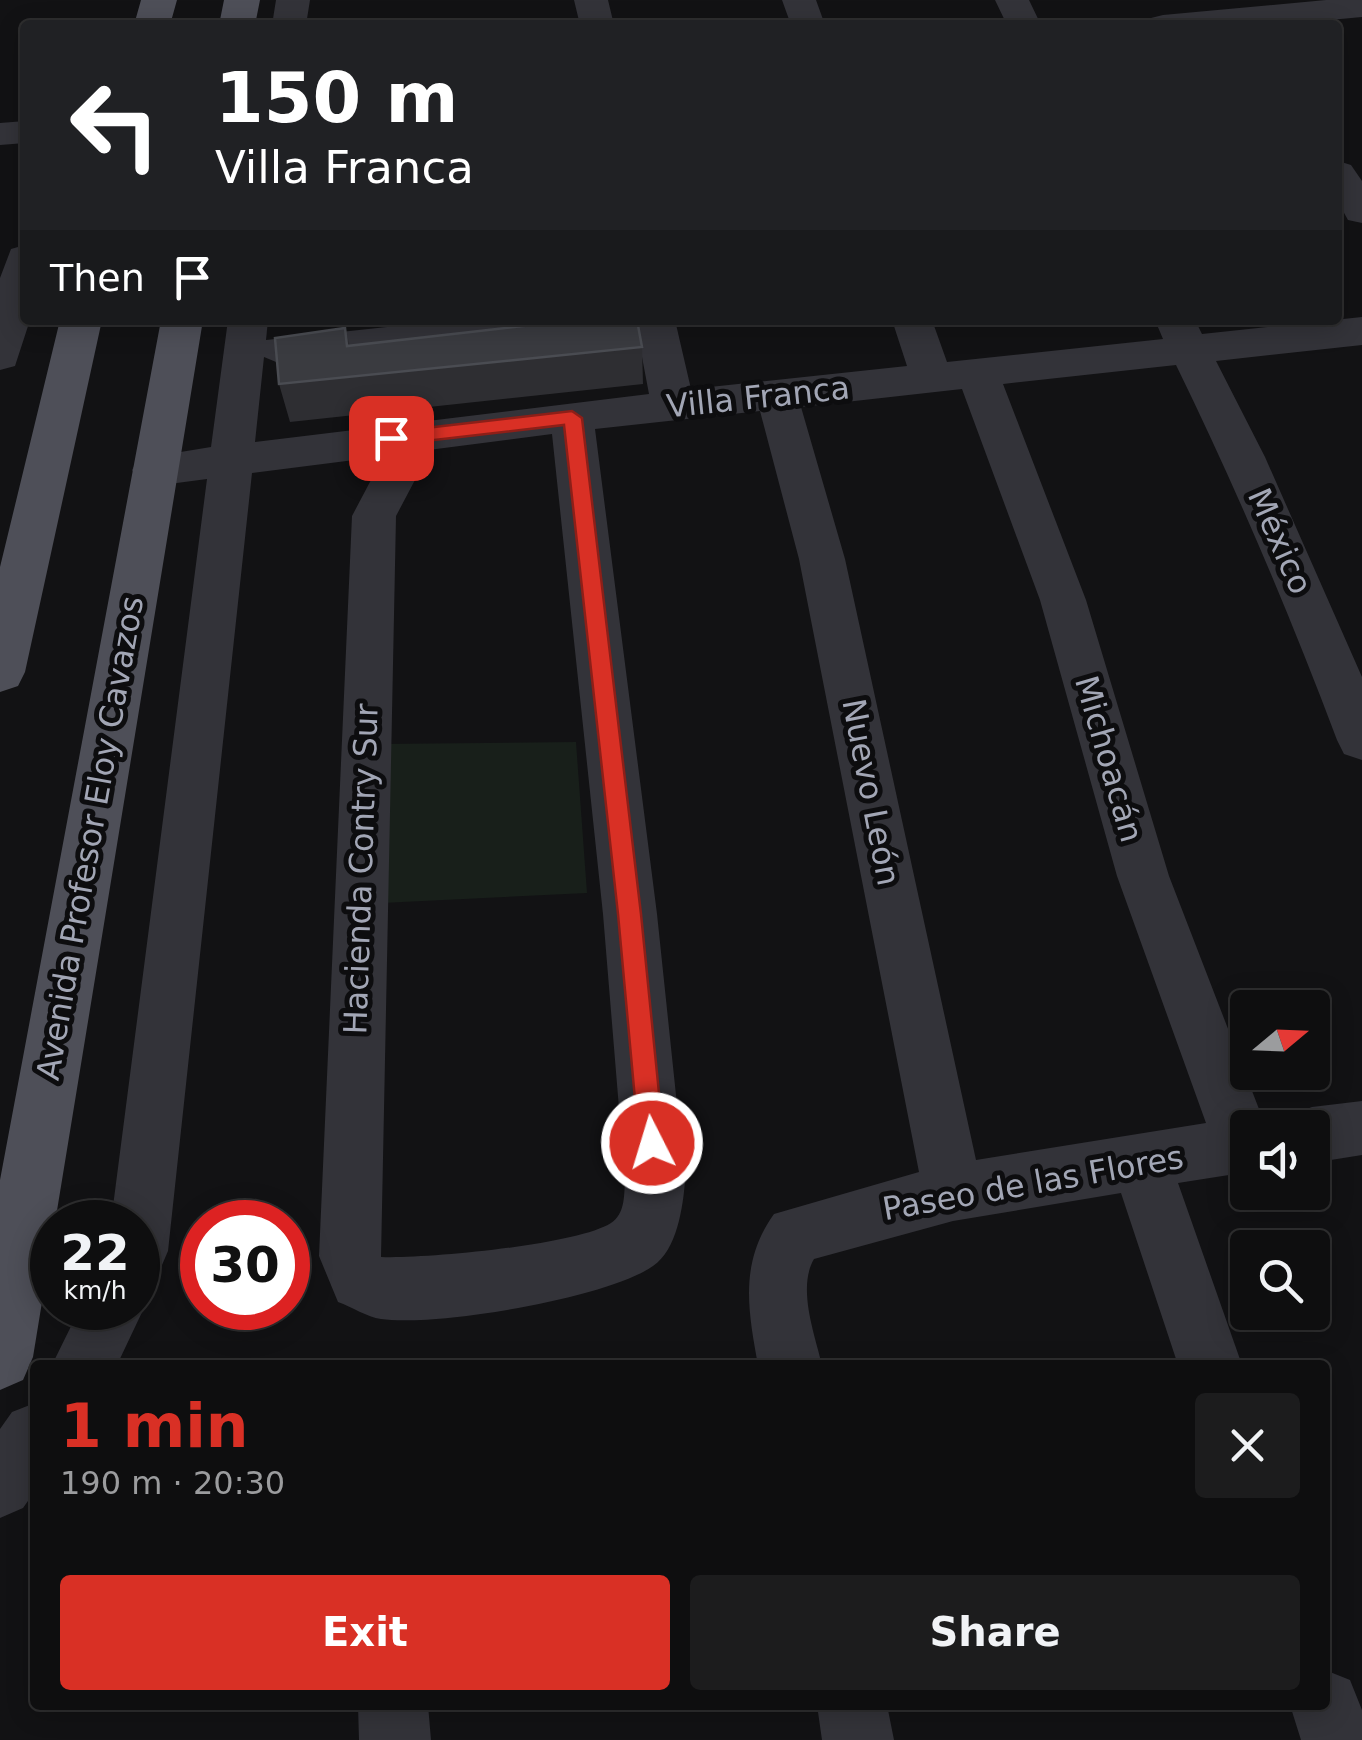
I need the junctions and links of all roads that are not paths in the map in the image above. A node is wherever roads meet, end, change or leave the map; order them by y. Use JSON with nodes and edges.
{"nodes":[{"id":1,"x":1362,"y":7,"type":"edge"},
{"id":2,"x":1236,"y":14,"type":"edge"},
{"id":3,"x":1196,"y":20,"type":"edge"},
{"id":4,"x":1342,"y":180,"type":"edge"},
{"id":5,"x":1362,"y":212,"type":"edge"},
{"id":6,"x":20,"y":278,"type":"edge"},
{"id":7,"x":81,"y":325,"type":"edge"},
{"id":8,"x":181,"y":325,"type":"edge"},
{"id":9,"x":529,"y":325,"type":"edge"},
{"id":10,"x":656,"y":325,"type":"edge"},
{"id":11,"x":916,"y":325,"type":"edge"},
{"id":12,"x":1362,"y":331,"type":"edge"},
{"id":13,"x":314,"y":333,"type":"edge"},
{"id":14,"x":1181,"y":334,"type":"edge"},
{"id":15,"x":246,"y":337,"type":"edge"},
{"id":16,"x":0,"y":356,"type":"edge"},
{"id":17,"x":955,"y":376,"type":"junction"},
{"id":18,"x":778,"y":396,"type":"junction"},
{"id":19,"x":672,"y":406,"type":"junction"},
{"id":20,"x":572,"y":418,"type":"junction"},
{"id":21,"x":391,"y":438,"type":"junction"},
{"id":22,"x":232,"y":459,"type":"junction"},
{"id":23,"x":154,"y":470,"type":"junction"},
{"id":24,"x":11,"y":573,"type":"edge"},
{"id":25,"x":0,"y":672,"type":"edge"},
{"id":26,"x":1362,"y":740,"type":"edge"},
{"id":27,"x":1232,"y":1110,"type":"edge"},
{"id":28,"x":1362,"y":1128,"type":"edge"},
{"id":29,"x":1330,"y":1132,"type":"edge"},
{"id":30,"x":1230,"y":1147,"type":"edge"},
{"id":31,"x":1141,"y":1163,"type":"junction"},
{"id":32,"x":953,"y":1192,"type":"junction"},
{"id":33,"x":144,"y":1200,"type":"edge"},
{"id":34,"x":102,"y":1330,"type":"edge"},
{"id":35,"x":0,"y":1357,"type":"edge"},
{"id":36,"x":87,"y":1360,"type":"edge"},
{"id":37,"x":789,"y":1360,"type":"edge"},
{"id":38,"x":1208,"y":1360,"type":"edge"},
{"id":39,"x":30,"y":1441,"type":"edge"},
{"id":40,"x":0,"y":1484,"type":"edge"},
{"id":41,"x":394,"y":1710,"type":"edge"},
{"id":42,"x":853,"y":1710,"type":"edge"},
{"id":43,"x":1327,"y":1710,"type":"edge"},
{"id":44,"x":395,"y":1740,"type":"edge"},
{"id":45,"x":858,"y":1740,"type":"edge"},
{"id":46,"x":1336,"y":1740,"type":"edge"}],
"edges":[{"from":1,"to":2,"type":"street"},
{"from":2,"to":3,"type":"street"},
{"from":4,"to":5,"type":"street"},
{"from":6,"to":16,"type":"street"},
{"from":7,"to":24,"type":"main road"},
{"from":8,"to":23,"type":"main road","name":"Avenida Profesor Eloy Cavazos"},
{"from":9,"to":13,"type":"street"},
{"from":10,"to":19,"type":"street"},
{"from":11,"to":17,"type":"street","name":"Michoacán"},
{"from":12,"to":14,"type":"street","name":"Villa Franca"},
{"from":13,"to":15,"type":"street"},
{"from":14,"to":17,"type":"street","name":"Villa Franca"},
{"from":14,"to":26,"type":"street","name":"México"},
{"from":15,"to":22,"type":"street"},
{"from":17,"to":18,"type":"street","name":"Villa Franca"},
{"from":17,"to":27,"type":"street","name":"Michoacán"},
{"from":18,"to":19,"type":"street","name":"Villa Franca"},
{"from":18,"to":32,"type":"street","name":"Nuevo León"},
{"from":19,"to":20,"type":"street","name":"Villa Franca"},
{"from":20,"to":21,"type":"street","name":"Villa Franca"},
{"from":20,"to":21,"type":"street","name":"Hacienda Contry Sur"},
{"from":21,"to":22,"type":"street","name":"Villa Franca"},
{"from":22,"to":23,"type":"street","name":"Villa Franca"},
{"from":22,"to":33,"type":"street"},
{"from":23,"to":35,"type":"main road","name":"Avenida Profesor Eloy Cavazos"},
{"from":24,"to":25,"type":"main road"},
{"from":28,"to":29,"type":"street"},
{"from":30,"to":31,"type":"street","name":"Paseo de las Flores"},
{"from":31,"to":32,"type":"street","name":"Paseo de las Flores"},
{"from":31,"to":38,"type":"street"},
{"from":32,"to":37,"type":"street","name":"Paseo de las Flores"},
{"from":34,"to":36,"type":"street"},
{"from":39,"to":40,"type":"street"},
{"from":41,"to":44,"type":"street"},
{"from":42,"to":45,"type":"street"},
{"from":43,"to":46,"type":"street"}]}
